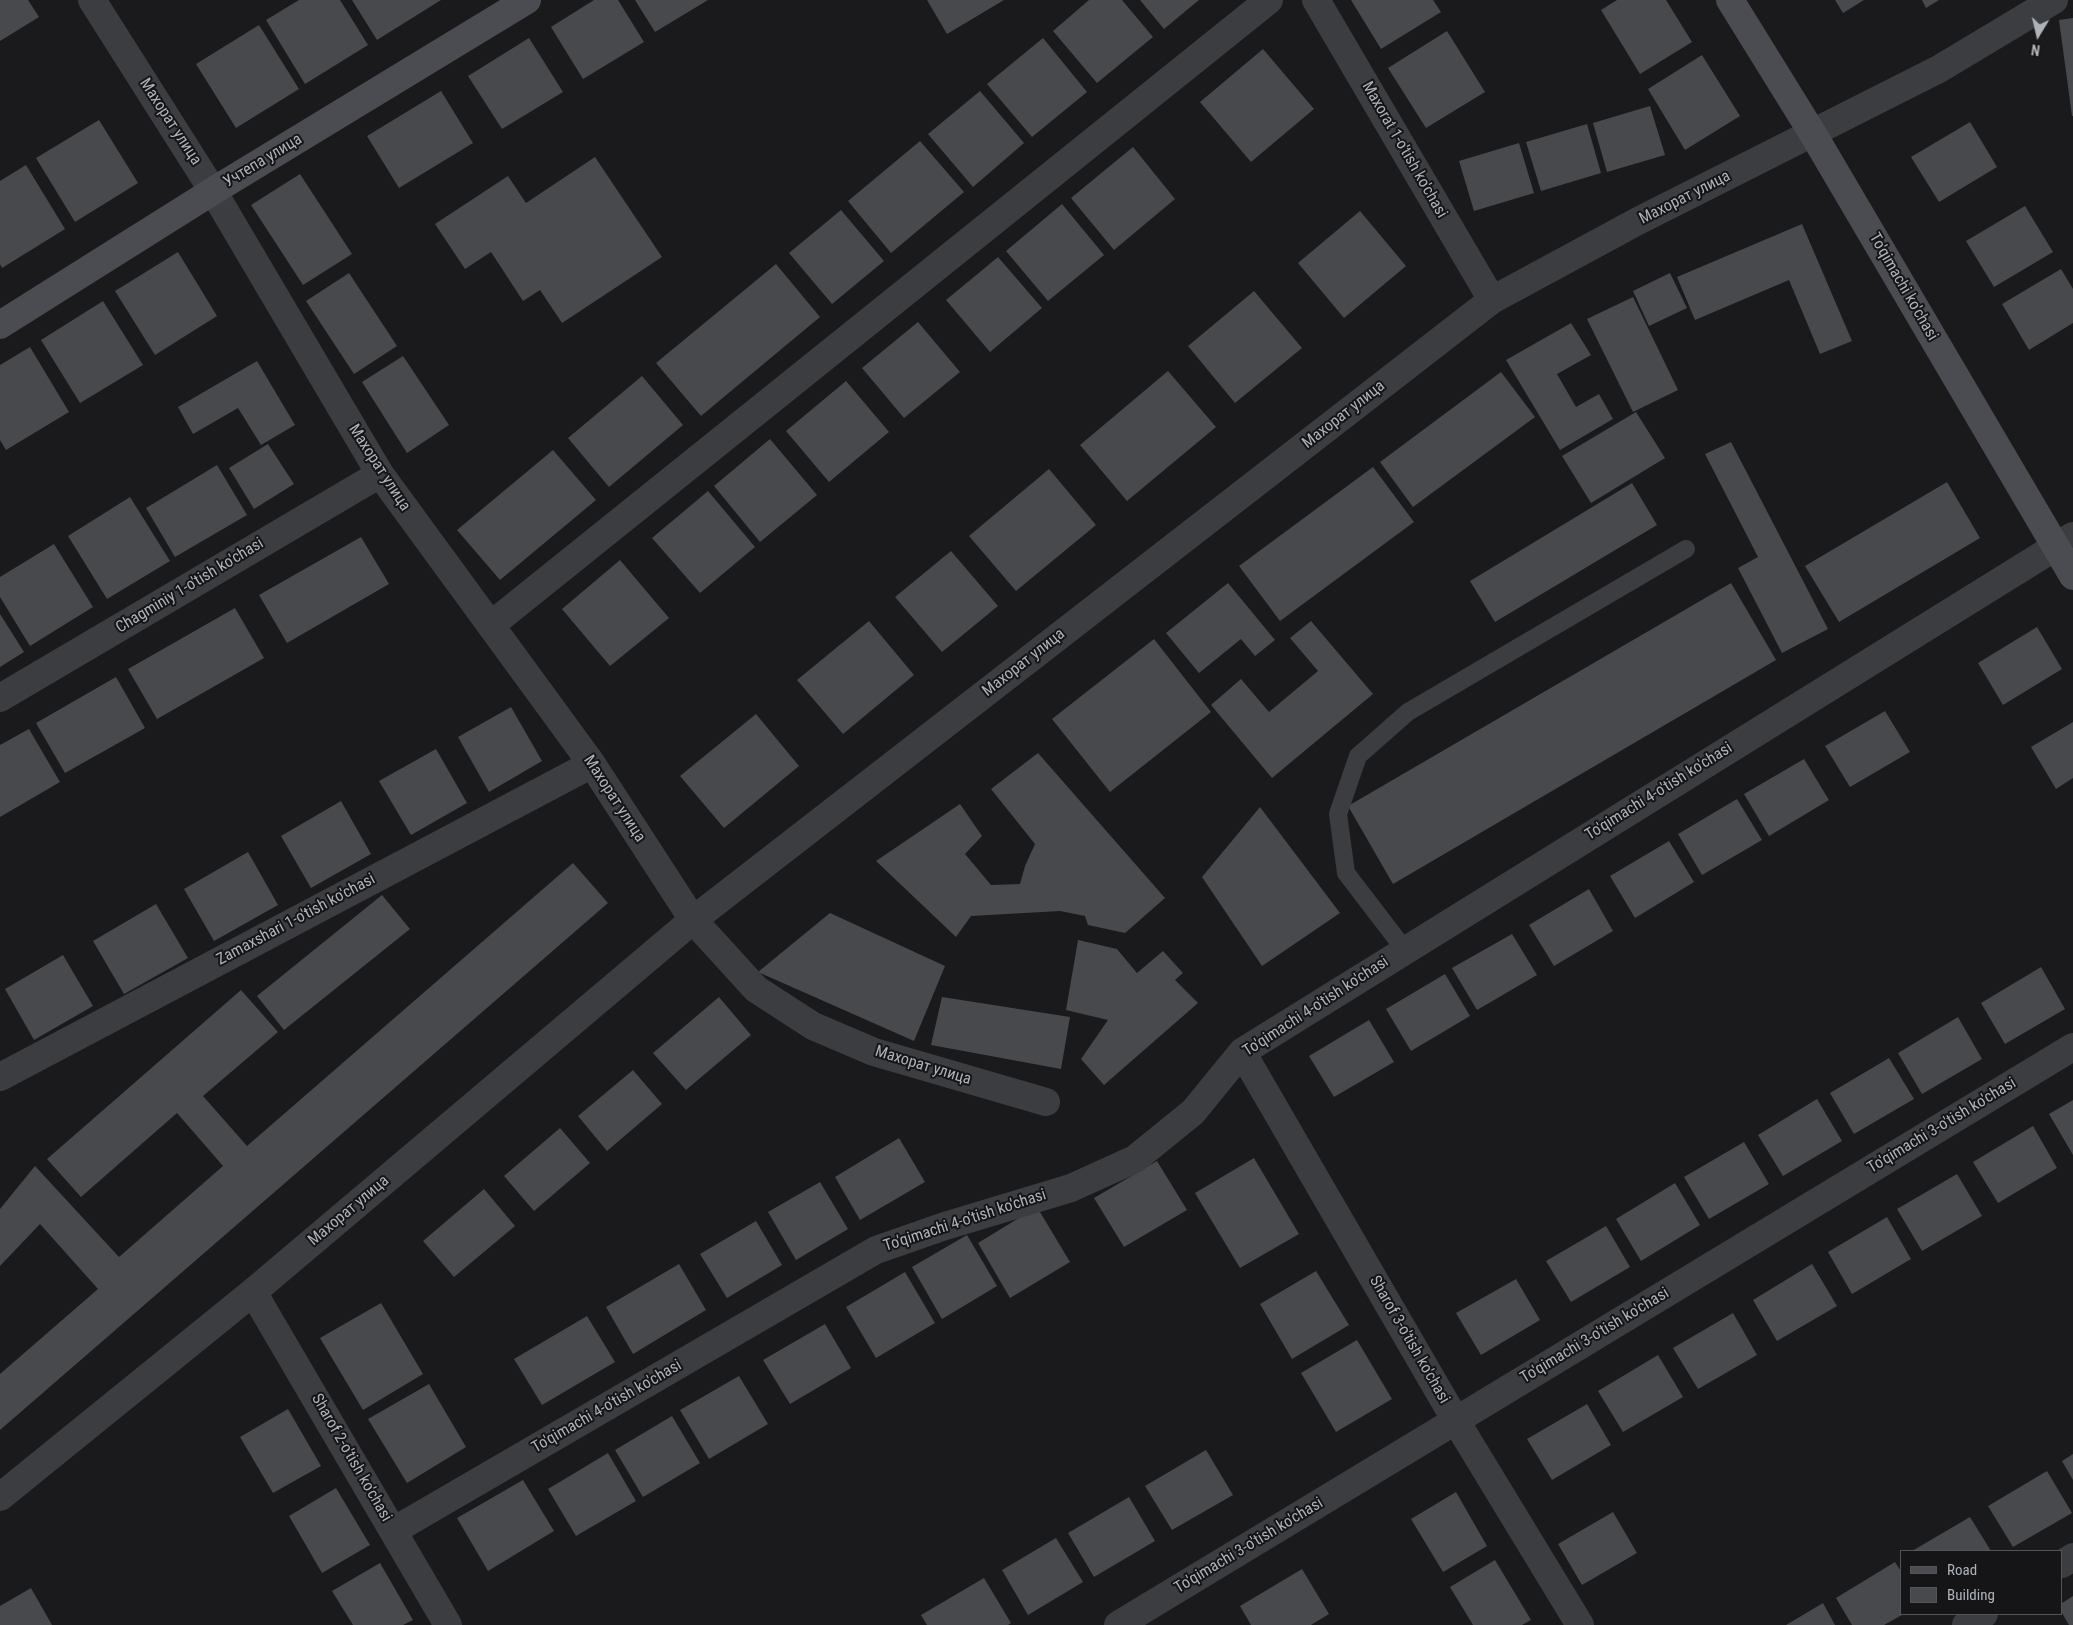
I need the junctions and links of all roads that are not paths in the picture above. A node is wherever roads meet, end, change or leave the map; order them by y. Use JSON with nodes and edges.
{"nodes":[{"id":1,"x":92,"y":0,"type":"edge"},
{"id":2,"x":527,"y":0,"type":"edge"},
{"id":3,"x":1269,"y":0,"type":"edge"},
{"id":4,"x":1316,"y":0,"type":"edge"},
{"id":5,"x":1730,"y":0,"type":"edge"},
{"id":6,"x":2054,"y":0,"type":"edge"},
{"id":7,"x":1813,"y":134,"type":"junction"},
{"id":8,"x":214,"y":191,"type":"junction"},
{"id":9,"x":1492,"y":300,"type":"junction"},
{"id":10,"x":0,"y":325,"type":"edge"},
{"id":11,"x":380,"y":474,"type":"junction"},
{"id":12,"x":2064,"y":541,"type":"edge"},
{"id":13,"x":1686,"y":549,"type":"dead end"},
{"id":14,"x":2073,"y":576,"type":"edge"},
{"id":15,"x":491,"y":625,"type":"junction"},
{"id":16,"x":0,"y":698,"type":"edge"},
{"id":17,"x":592,"y":764,"type":"junction"},
{"id":18,"x":693,"y":920,"type":"junction"},
{"id":19,"x":1404,"y":950,"type":"junction"},
{"id":20,"x":2073,"y":1047,"type":"edge"},
{"id":21,"x":1242,"y":1052,"type":"junction"},
{"id":22,"x":0,"y":1077,"type":"edge"},
{"id":23,"x":1046,"y":1102,"type":"dead end"},
{"id":24,"x":253,"y":1292,"type":"junction"},
{"id":25,"x":1456,"y":1421,"type":"junction"},
{"id":26,"x":0,"y":1498,"type":"edge"},
{"id":27,"x":393,"y":1531,"type":"junction"},
{"id":28,"x":1982,"y":1615,"type":"edge"},
{"id":29,"x":448,"y":1625,"type":"edge"},
{"id":30,"x":1118,"y":1625,"type":"edge"},
{"id":31,"x":1580,"y":1625,"type":"edge"},
{"id":32,"x":1966,"y":1625,"type":"edge"}],
"edges":[{"from":1,"to":8,"type":"street","name":"Махорат улица"},
{"from":2,"to":8,"type":"main road","name":"Учтепа улица"},
{"from":3,"to":15,"type":"street"},
{"from":4,"to":9,"type":"street","name":"Maxorat 1-o'tish ko'chasi"},
{"from":5,"to":7,"type":"main road","name":"To'qimachi ko'chasi"},
{"from":6,"to":7,"type":"street","name":"Махорат улица"},
{"from":7,"to":9,"type":"street","name":"Махорат улица"},
{"from":7,"to":12,"type":"main road","name":"To'qimachi ko'chasi"},
{"from":8,"to":10,"type":"main road","name":"Учтепа улица"},
{"from":8,"to":11,"type":"street","name":"Махорат улица"},
{"from":9,"to":18,"type":"street","name":"Махорат улица"},
{"from":11,"to":15,"type":"street","name":"Махорат улица"},
{"from":11,"to":16,"type":"street","name":"Chagminiy 1-o'tish ko'chasi"},
{"from":12,"to":14,"type":"main road","name":"To'qimachi ko'chasi"},
{"from":12,"to":19,"type":"street","name":"To'qimachi 4-o'tish ko'chasi"},
{"from":13,"to":19,"type":"lane"},
{"from":15,"to":17,"type":"street","name":"Махорат улица"},
{"from":17,"to":18,"type":"street","name":"Махорат улица"},
{"from":17,"to":22,"type":"street","name":"Zamaxshari 1-o'tish ko'chasi"},
{"from":18,"to":23,"type":"street","name":"Махорат улица"},
{"from":18,"to":24,"type":"street","name":"Махорат улица"},
{"from":19,"to":21,"type":"street","name":"To'qimachi 4-o'tish ko'chasi"},
{"from":20,"to":25,"type":"street","name":"To'qimachi 3-o'tish ko'chasi"},
{"from":21,"to":25,"type":"street","name":"Sharof 3-o'tish ko'chasi"},
{"from":21,"to":27,"type":"street","name":"To'qimachi 4-o'tish ko'chasi"},
{"from":24,"to":26,"type":"street","name":"Махорат улица"},
{"from":24,"to":27,"type":"street","name":"Sharof 2-o'tish ko'chasi"},
{"from":25,"to":30,"type":"street","name":"To'qimachi 3-o'tish ko'chasi"},
{"from":25,"to":31,"type":"street","name":"Sharof 3-o'tish ko'chasi"},
{"from":27,"to":29,"type":"street","name":"Sharof 2-o'tish ko'chasi"},
{"from":28,"to":32,"type":"street"}]}
